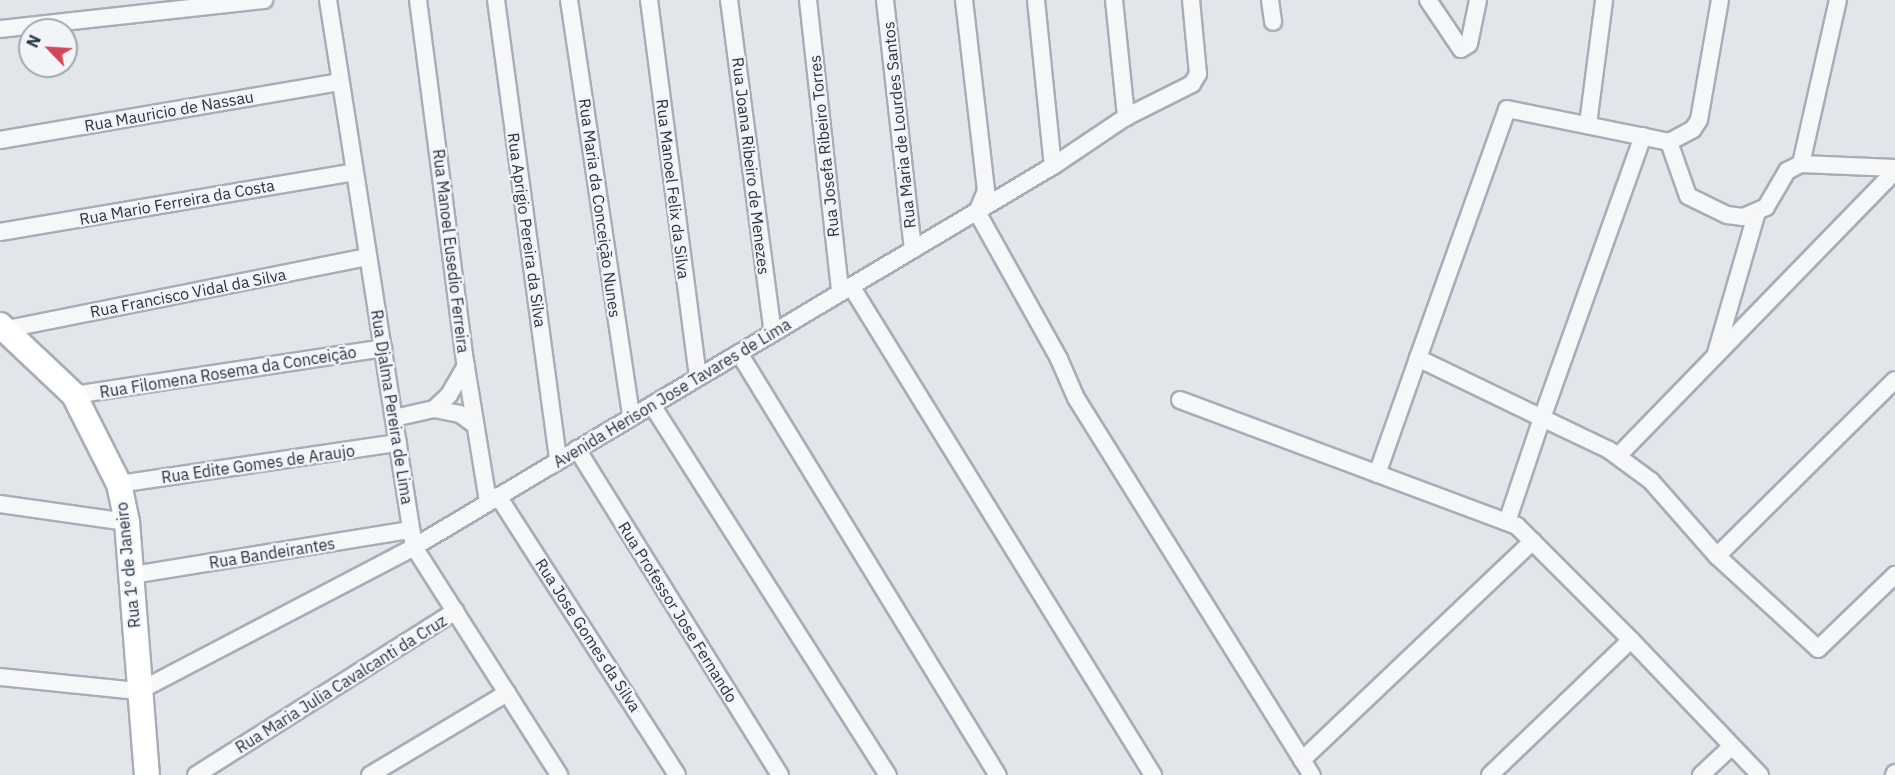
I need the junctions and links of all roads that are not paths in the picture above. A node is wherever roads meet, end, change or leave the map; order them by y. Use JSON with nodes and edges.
{"nodes":[{"id":1,"x":264,"y":0,"type":"edge"},
{"id":2,"x":328,"y":0,"type":"edge"},
{"id":3,"x":418,"y":0,"type":"edge"},
{"id":4,"x":496,"y":0,"type":"edge"},
{"id":5,"x":569,"y":0,"type":"edge"},
{"id":6,"x":649,"y":0,"type":"edge"},
{"id":7,"x":729,"y":0,"type":"edge"},
{"id":8,"x":808,"y":0,"type":"edge"},
{"id":9,"x":885,"y":0,"type":"edge"},
{"id":10,"x":964,"y":0,"type":"edge"},
{"id":11,"x":1036,"y":0,"type":"edge"},
{"id":12,"x":1114,"y":0,"type":"edge"},
{"id":13,"x":1191,"y":0,"type":"edge"},
{"id":14,"x":1270,"y":0,"type":"edge"},
{"id":15,"x":1428,"y":0,"type":"edge"},
{"id":16,"x":1478,"y":0,"type":"edge"},
{"id":17,"x":1604,"y":0,"type":"edge"},
{"id":18,"x":1720,"y":0,"type":"edge"},
{"id":19,"x":1838,"y":0,"type":"edge"},
{"id":20,"x":1273,"y":22,"type":"dead end"},
{"id":21,"x":0,"y":29,"type":"edge"},
{"id":22,"x":339,"y":82,"type":"junction"},
{"id":23,"x":1126,"y":117,"type":"junction"},
{"id":24,"x":1588,"y":124,"type":"junction"},
{"id":25,"x":1643,"y":136,"type":"junction"},
{"id":26,"x":0,"y":140,"type":"edge"},
{"id":27,"x":1669,"y":142,"type":"junction"},
{"id":28,"x":1801,"y":164,"type":"junction"},
{"id":29,"x":1053,"y":166,"type":"junction"},
{"id":30,"x":1895,"y":170,"type":"edge"},
{"id":31,"x":353,"y":172,"type":"junction"},
{"id":32,"x":977,"y":212,"type":"junction"},
{"id":33,"x":1757,"y":212,"type":"junction"},
{"id":34,"x":0,"y":232,"type":"edge"},
{"id":35,"x":913,"y":249,"type":"junction"},
{"id":36,"x":368,"y":257,"type":"junction"},
{"id":37,"x":846,"y":289,"type":"junction"},
{"id":38,"x":2,"y":326,"type":"edge"},
{"id":39,"x":773,"y":333,"type":"junction"},
{"id":40,"x":383,"y":348,"type":"junction"},
{"id":41,"x":739,"y":353,"type":"junction"},
{"id":42,"x":1715,"y":356,"type":"junction"},
{"id":43,"x":1418,"y":358,"type":"junction"},
{"id":44,"x":466,"y":366,"type":"junction"},
{"id":45,"x":698,"y":377,"type":"junction"},
{"id":46,"x":1895,"y":380,"type":"edge"},
{"id":47,"x":74,"y":395,"type":"junction"},
{"id":48,"x":1180,"y":400,"type":"dead end"},
{"id":49,"x":652,"y":405,"type":"junction"},
{"id":50,"x":434,"y":410,"type":"junction"},
{"id":51,"x":631,"y":417,"type":"junction"},
{"id":52,"x":394,"y":418,"type":"junction"},
{"id":53,"x":1542,"y":418,"type":"junction"},
{"id":54,"x":476,"y":425,"type":"junction"},
{"id":55,"x":398,"y":443,"type":"junction"},
{"id":56,"x":577,"y":449,"type":"junction"},
{"id":57,"x":1618,"y":456,"type":"junction"},
{"id":58,"x":558,"y":461,"type":"junction"},
{"id":59,"x":1377,"y":474,"type":"junction"},
{"id":60,"x":119,"y":484,"type":"junction"},
{"id":61,"x":493,"y":499,"type":"junction"},
{"id":62,"x":0,"y":504,"type":"edge"},
{"id":63,"x":127,"y":522,"type":"junction"},
{"id":64,"x":1507,"y":522,"type":"junction"},
{"id":65,"x":413,"y":538,"type":"junction"},
{"id":66,"x":1533,"y":542,"type":"junction"},
{"id":67,"x":1717,"y":556,"type":"junction"},
{"id":68,"x":132,"y":575,"type":"junction"},
{"id":69,"x":1895,"y":575,"type":"edge"},
{"id":70,"x":455,"y":612,"type":"junction"},
{"id":71,"x":1630,"y":640,"type":"junction"},
{"id":72,"x":0,"y":677,"type":"edge"},
{"id":73,"x":139,"y":690,"type":"junction"},
{"id":74,"x":507,"y":693,"type":"junction"},
{"id":75,"x":1732,"y":746,"type":"junction"},
{"id":76,"x":1302,"y":760,"type":"junction"},
{"id":77,"x":553,"y":773,"type":"edge"},
{"id":78,"x":147,"y":775,"type":"edge"},
{"id":79,"x":196,"y":775,"type":"edge"},
{"id":80,"x":370,"y":775,"type":"edge"},
{"id":81,"x":677,"y":775,"type":"edge"},
{"id":82,"x":780,"y":775,"type":"edge"},
{"id":83,"x":888,"y":775,"type":"edge"},
{"id":84,"x":998,"y":775,"type":"edge"},
{"id":85,"x":1153,"y":775,"type":"edge"},
{"id":86,"x":1312,"y":775,"type":"edge"},
{"id":87,"x":1490,"y":775,"type":"edge"},
{"id":88,"x":1701,"y":775,"type":"edge"},
{"id":89,"x":1760,"y":775,"type":"edge"}],
"edges":[{"from":1,"to":21,"type":"street"},
{"from":2,"to":22,"type":"street","name":"Rua Djalma Pereira de Lima"},
{"from":3,"to":44,"type":"street","name":"Rua Manoel Eusedio Ferreira"},
{"from":4,"to":58,"type":"street","name":"Rua Aprigio Pereira da Silva"},
{"from":5,"to":51,"type":"street","name":"Rua Maria da Conceição Nunes"},
{"from":6,"to":45,"type":"street","name":"Rua Manoel Felix da Silva"},
{"from":7,"to":39,"type":"street","name":"Rua Joana Ribeiro de Menezes"},
{"from":8,"to":37,"type":"street","name":"Rua Josefa Ribeiro Torres"},
{"from":9,"to":35,"type":"street","name":"Rua Maria de Lourdes Santos"},
{"from":10,"to":32,"type":"street"},
{"from":11,"to":29,"type":"street"},
{"from":12,"to":23,"type":"street"},
{"from":13,"to":23,"type":"street","name":"Avenida Herison Jose Tavares de Lima"},
{"from":14,"to":20,"type":"street"},
{"from":15,"to":16,"type":"street"},
{"from":17,"to":24,"type":"street"},
{"from":18,"to":27,"type":"street"},
{"from":19,"to":28,"type":"street"},
{"from":22,"to":26,"type":"street","name":"Rua Mauricio de Nassau"},
{"from":22,"to":31,"type":"street","name":"Rua Djalma Pereira de Lima"},
{"from":23,"to":29,"type":"street","name":"Avenida Herison Jose Tavares de Lima"},
{"from":24,"to":25,"type":"street"},
{"from":24,"to":43,"type":"street"},
{"from":25,"to":27,"type":"street"},
{"from":25,"to":53,"type":"street"},
{"from":27,"to":33,"type":"street"},
{"from":28,"to":30,"type":"street"},
{"from":28,"to":33,"type":"street"},
{"from":29,"to":32,"type":"street","name":"Avenida Herison Jose Tavares de Lima"},
{"from":30,"to":42,"type":"street"},
{"from":31,"to":34,"type":"street","name":"Rua Mario Ferreira da Costa"},
{"from":31,"to":36,"type":"street","name":"Rua Djalma Pereira de Lima"},
{"from":32,"to":35,"type":"street","name":"Avenida Herison Jose Tavares de Lima"},
{"from":32,"to":76,"type":"street"},
{"from":33,"to":42,"type":"street"},
{"from":35,"to":37,"type":"street","name":"Avenida Herison Jose Tavares de Lima"},
{"from":36,"to":38,"type":"street","name":"Rua Francisco Vidal da Silva"},
{"from":36,"to":40,"type":"street","name":"Rua Djalma Pereira de Lima"},
{"from":37,"to":39,"type":"street","name":"Avenida Herison Jose Tavares de Lima"},
{"from":37,"to":85,"type":"street"},
{"from":38,"to":47,"type":"main road","name":"Rua 1º de Janeiro"},
{"from":39,"to":41,"type":"street","name":"Avenida Herison Jose Tavares de Lima"},
{"from":40,"to":47,"type":"street","name":"Rua Filomena Rosema da Conceição"},
{"from":40,"to":52,"type":"street","name":"Rua Djalma Pereira de Lima"},
{"from":41,"to":45,"type":"street","name":"Avenida Herison Jose Tavares de Lima"},
{"from":41,"to":84,"type":"street"},
{"from":42,"to":57,"type":"street"},
{"from":43,"to":53,"type":"street"},
{"from":43,"to":59,"type":"street"},
{"from":44,"to":50,"type":"street"},
{"from":44,"to":54,"type":"street","name":"Rua Manoel Eusedio Ferreira"},
{"from":45,"to":49,"type":"street","name":"Avenida Herison Jose Tavares de Lima"},
{"from":46,"to":67,"type":"street"},
{"from":47,"to":60,"type":"main road","name":"Rua 1º de Janeiro"},
{"from":48,"to":59,"type":"street"},
{"from":49,"to":51,"type":"street","name":"Avenida Herison Jose Tavares de Lima"},
{"from":49,"to":83,"type":"street"},
{"from":50,"to":52,"type":"street"},
{"from":50,"to":54,"type":"street"},
{"from":51,"to":56,"type":"street","name":"Avenida Herison Jose Tavares de Lima"},
{"from":52,"to":55,"type":"street","name":"Rua Djalma Pereira de Lima"},
{"from":53,"to":57,"type":"street"},
{"from":53,"to":64,"type":"street"},
{"from":54,"to":61,"type":"street","name":"Rua Manoel Eusedio Ferreira"},
{"from":55,"to":60,"type":"street","name":"Rua Edite Gomes de Araujo"},
{"from":55,"to":65,"type":"street","name":"Rua Djalma Pereira de Lima"},
{"from":56,"to":58,"type":"street","name":"Avenida Herison Jose Tavares de Lima"},
{"from":56,"to":82,"type":"street","name":"Rua Professor Jose Fernando"},
{"from":57,"to":67,"type":"street"},
{"from":58,"to":61,"type":"street","name":"Avenida Herison Jose Tavares de Lima"},
{"from":59,"to":64,"type":"street"},
{"from":60,"to":63,"type":"main road","name":"Rua 1º de Janeiro"},
{"from":61,"to":65,"type":"street","name":"Avenida Herison Jose Tavares de Lima"},
{"from":61,"to":81,"type":"street","name":"Rua Jose Gomes da Silva"},
{"from":62,"to":63,"type":"street"},
{"from":63,"to":68,"type":"main road","name":"Rua 1º de Janeiro"},
{"from":64,"to":66,"type":"street"},
{"from":65,"to":68,"type":"street","name":"Rua Bandeirantes"},
{"from":65,"to":70,"type":"street","name":"Rua Djalma Pereira de Lima"},
{"from":65,"to":73,"type":"street","name":"Avenida Herison Jose Tavares de Lima"},
{"from":66,"to":71,"type":"street"},
{"from":66,"to":76,"type":"street"},
{"from":67,"to":69,"type":"street"},
{"from":68,"to":73,"type":"main road","name":"Rua 1º de Janeiro"},
{"from":70,"to":74,"type":"street","name":"Rua Djalma Pereira de Lima"},
{"from":70,"to":79,"type":"street","name":"Rua Maria Julia Cavalcanti da Cruz"},
{"from":71,"to":75,"type":"street"},
{"from":71,"to":87,"type":"street"},
{"from":72,"to":73,"type":"street"},
{"from":73,"to":78,"type":"main road","name":"Rua 1º de Janeiro"},
{"from":74,"to":77,"type":"street","name":"Rua Djalma Pereira de Lima"},
{"from":74,"to":80,"type":"street"},
{"from":75,"to":88,"type":"street"},
{"from":75,"to":89,"type":"street"},
{"from":76,"to":86,"type":"street"}]}
